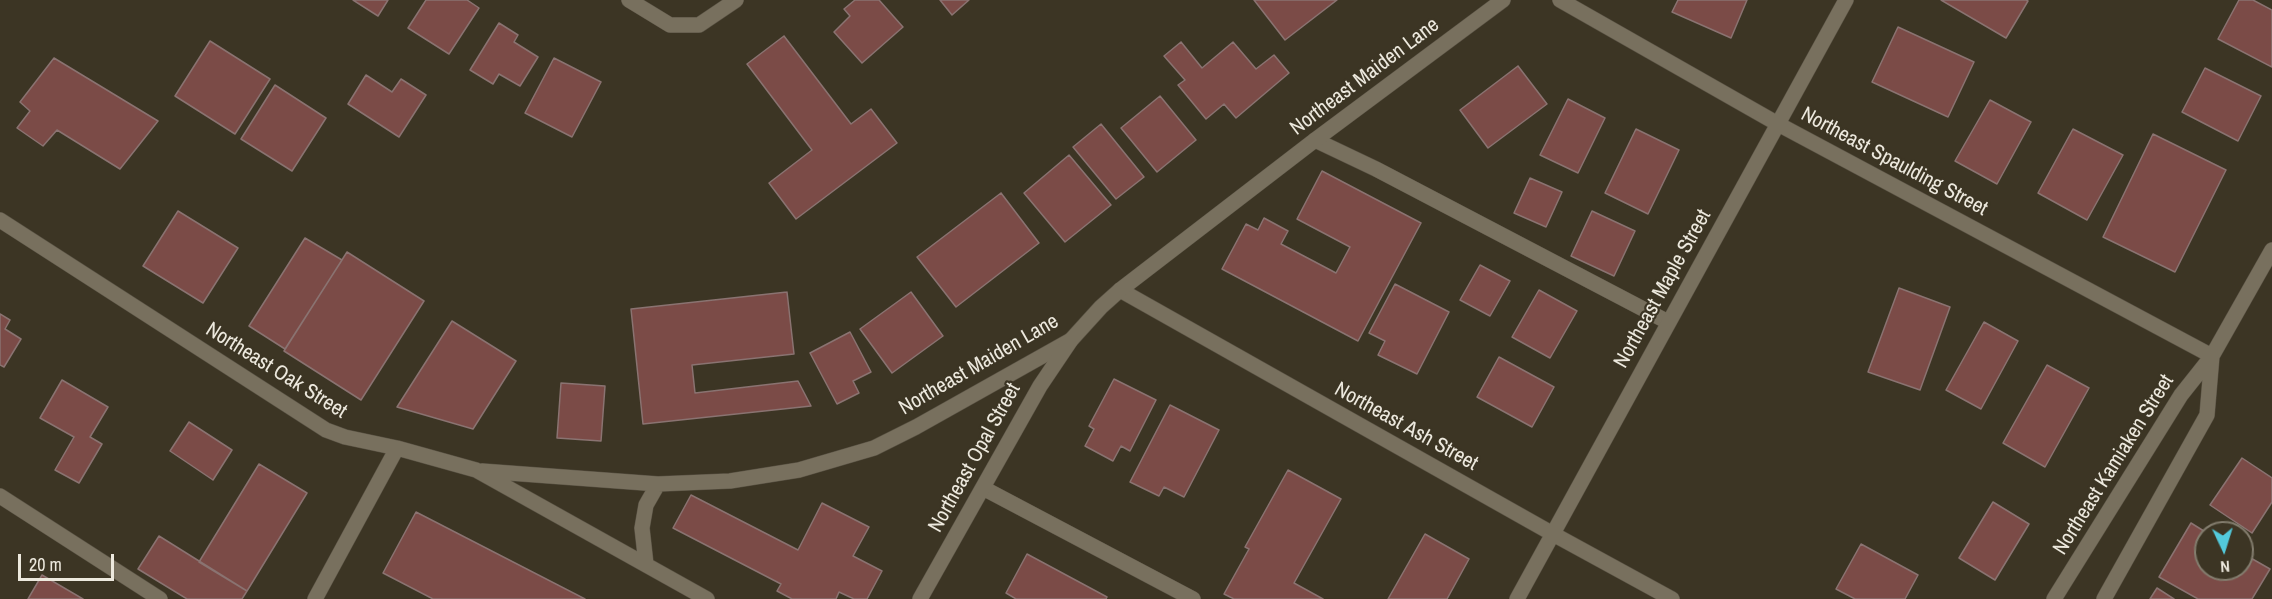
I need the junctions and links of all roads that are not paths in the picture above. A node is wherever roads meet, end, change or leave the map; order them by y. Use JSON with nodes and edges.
{"nodes":[{"id":1,"x":629,"y":0,"type":"edge"},
{"id":2,"x":736,"y":0,"type":"edge"},
{"id":3,"x":1503,"y":0,"type":"edge"},
{"id":4,"x":1560,"y":0,"type":"edge"},
{"id":5,"x":1846,"y":0,"type":"edge"},
{"id":6,"x":1778,"y":124,"type":"junction"},
{"id":7,"x":1316,"y":141,"type":"junction"},
{"id":8,"x":0,"y":220,"type":"edge"},
{"id":9,"x":2272,"y":250,"type":"edge"},
{"id":10,"x":1120,"y":290,"type":"junction"},
{"id":11,"x":1668,"y":322,"type":"junction"},
{"id":12,"x":1071,"y":340,"type":"junction"},
{"id":13,"x":2212,"y":356,"type":"junction"},
{"id":14,"x":397,"y":448,"type":"junction"},
{"id":15,"x":476,"y":470,"type":"junction"},
{"id":16,"x":658,"y":484,"type":"junction"},
{"id":17,"x":983,"y":488,"type":"junction"},
{"id":18,"x":0,"y":496,"type":"edge"},
{"id":19,"x":1553,"y":534,"type":"junction"},
{"id":20,"x":646,"y":564,"type":"junction"},
{"id":21,"x":160,"y":599,"type":"edge"},
{"id":22,"x":315,"y":599,"type":"edge"},
{"id":23,"x":707,"y":599,"type":"edge"},
{"id":24,"x":920,"y":599,"type":"edge"},
{"id":25,"x":1193,"y":599,"type":"edge"},
{"id":26,"x":1517,"y":599,"type":"edge"},
{"id":27,"x":1672,"y":599,"type":"edge"},
{"id":28,"x":2054,"y":599,"type":"edge"},
{"id":29,"x":2104,"y":599,"type":"edge"}],
"edges":[{"from":1,"to":2,"type":"street"},
{"from":3,"to":7,"type":"street","name":"Northeast Maiden Lane"},
{"from":4,"to":6,"type":"street","name":"Northeast Spaulding Street"},
{"from":5,"to":6,"type":"street","name":"Northeast Maple Street"},
{"from":6,"to":11,"type":"street","name":"Northeast Maple Street"},
{"from":6,"to":13,"type":"street","name":"Northeast Spaulding Street"},
{"from":7,"to":10,"type":"street","name":"Northeast Maiden Lane"},
{"from":7,"to":11,"type":"street"},
{"from":8,"to":14,"type":"street","name":"Northeast Oak Street"},
{"from":9,"to":13,"type":"street","name":"Northeast Kamiaken Street"},
{"from":10,"to":12,"type":"street","name":"Northeast Maiden Lane"},
{"from":10,"to":19,"type":"street","name":"Northeast Ash Street"},
{"from":11,"to":19,"type":"street","name":"Northeast Maple Street"},
{"from":12,"to":16,"type":"street","name":"Northeast Maiden Lane"},
{"from":12,"to":17,"type":"street","name":"Northeast Opal Street"},
{"from":13,"to":28,"type":"street","name":"Northeast Kamiaken Street"},
{"from":13,"to":29,"type":"street","name":"Northeast Kamiaken Street"},
{"from":14,"to":15,"type":"street","name":"Northeast Oak Street"},
{"from":14,"to":22,"type":"street"},
{"from":15,"to":16,"type":"street","name":"Northeast Maiden Lane"},
{"from":15,"to":20,"type":"street","name":"Northeast Oak Street"},
{"from":16,"to":20,"type":"street"},
{"from":17,"to":24,"type":"street","name":"Northeast Opal Street"},
{"from":17,"to":25,"type":"street"},
{"from":18,"to":21,"type":"street"},
{"from":19,"to":26,"type":"street","name":"Northeast Maple Street"},
{"from":19,"to":27,"type":"street","name":"Northeast Ash Street"},
{"from":20,"to":23,"type":"street","name":"Northeast Oak Street"}]}
